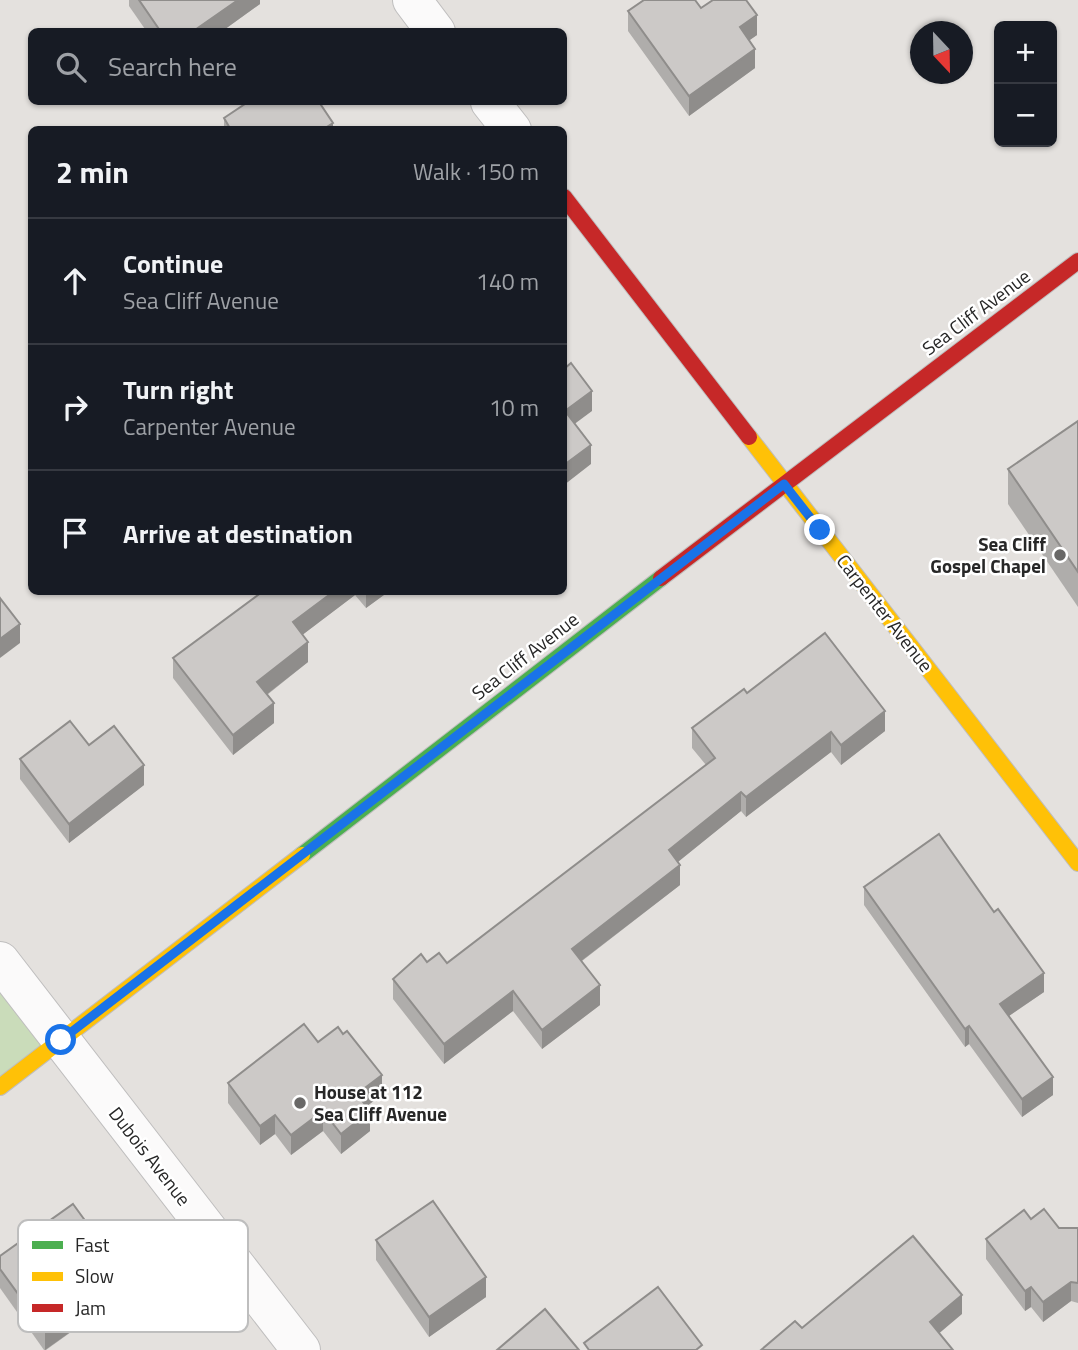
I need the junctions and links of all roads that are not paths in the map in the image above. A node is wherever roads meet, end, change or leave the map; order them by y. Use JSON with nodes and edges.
{"nodes":[{"id":1,"x":412,"y":0,"type":"edge"},
{"id":2,"x":433,"y":28,"type":"edge"},
{"id":3,"x":492,"y":105,"type":"edge"},
{"id":4,"x":509,"y":126,"type":"edge"},
{"id":5,"x":567,"y":201,"type":"edge"},
{"id":6,"x":1078,"y":261,"type":"edge"},
{"id":7,"x":784,"y":484,"type":"junction"},
{"id":8,"x":1078,"y":863,"type":"edge"},
{"id":9,"x":0,"y":961,"type":"edge"},
{"id":10,"x":61,"y":1040,"type":"junction"},
{"id":11,"x":0,"y":1087,"type":"edge"},
{"id":12,"x":200,"y":1220,"type":"edge"},
{"id":13,"x":248,"y":1282,"type":"edge"},
{"id":14,"x":301,"y":1350,"type":"edge"}],
"edges":[{"from":1,"to":2,"type":"street"},
{"from":3,"to":4,"type":"street"},
{"from":5,"to":7,"type":"street","name":"Carpenter Avenue"},
{"from":6,"to":7,"type":"street","name":"Sea Cliff Avenue"},
{"from":7,"to":8,"type":"street","name":"Carpenter Avenue"},
{"from":7,"to":10,"type":"street","name":"Sea Cliff Avenue"},
{"from":9,"to":10,"type":"street","name":"Dubois Avenue"},
{"from":10,"to":11,"type":"street","name":"Sea Cliff Avenue"},
{"from":10,"to":12,"type":"street","name":"Dubois Avenue"},
{"from":13,"to":14,"type":"street","name":"Dubois Avenue"}]}
